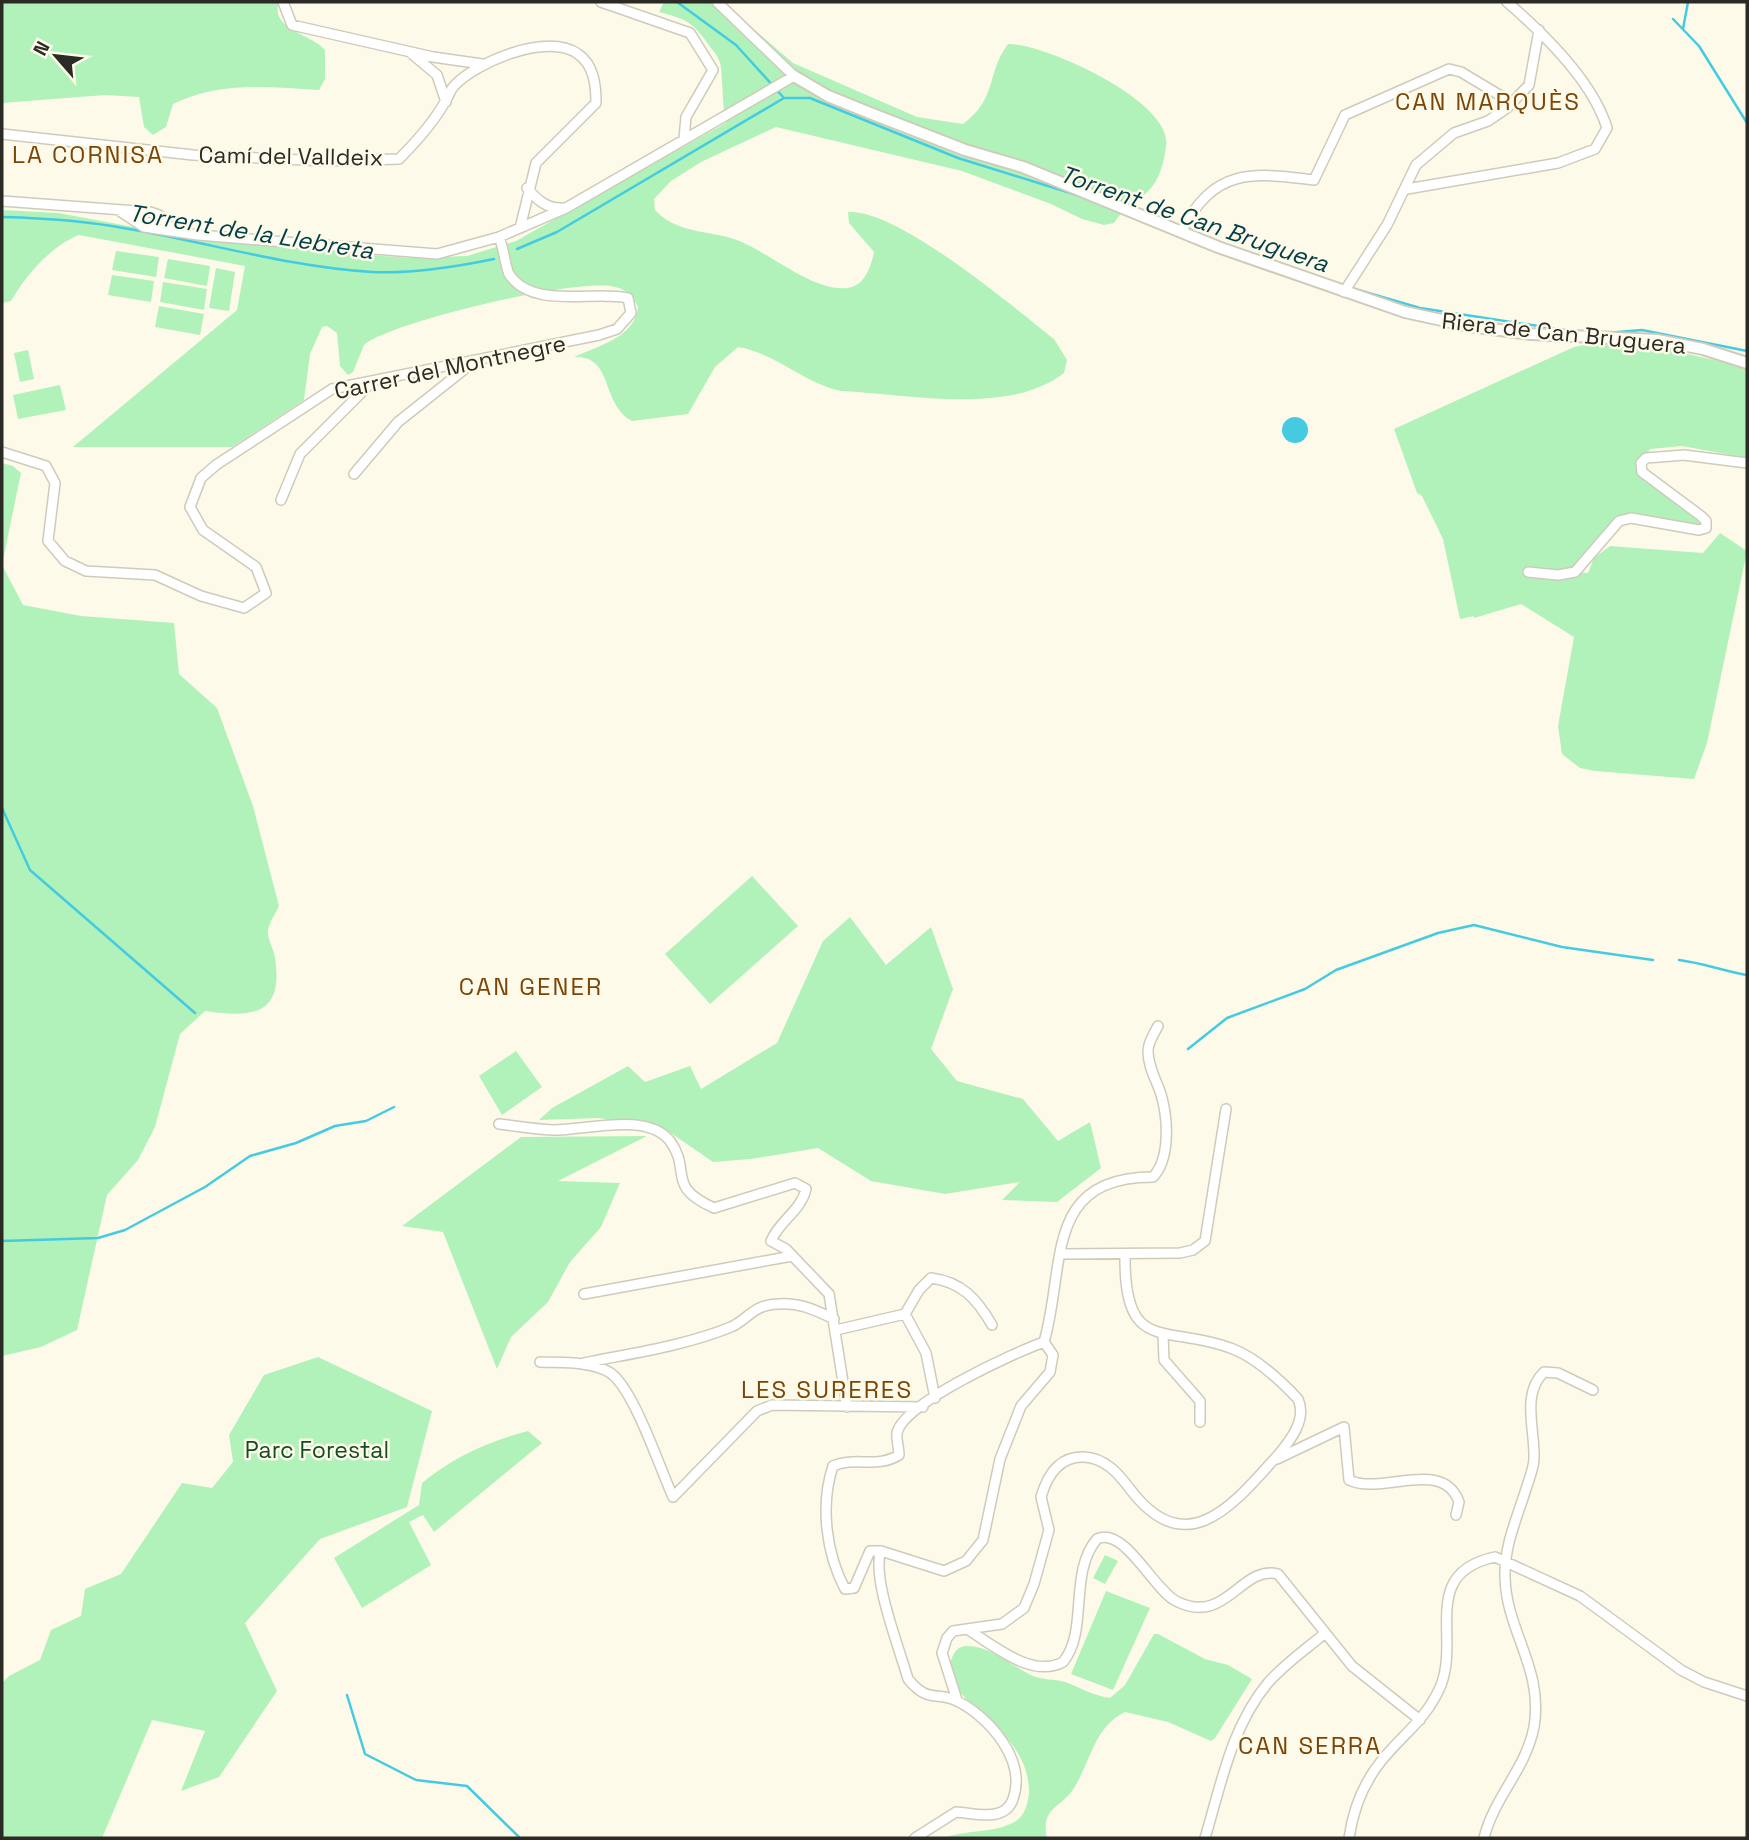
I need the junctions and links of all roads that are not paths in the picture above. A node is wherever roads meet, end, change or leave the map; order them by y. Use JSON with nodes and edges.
{"nodes":[{"id":1,"x":283,"y":2,"type":"edge"},
{"id":2,"x":601,"y":2,"type":"edge"},
{"id":3,"x":717,"y":2,"type":"edge"},
{"id":4,"x":1507,"y":2,"type":"edge"},
{"id":5,"x":1539,"y":30,"type":"junction"},
{"id":6,"x":408,"y":50,"type":"junction"},
{"id":7,"x":482,"y":64,"type":"junction"},
{"id":8,"x":794,"y":76,"type":"junction"},
{"id":9,"x":446,"y":102,"type":"junction"},
{"id":10,"x":1511,"y":102,"type":"junction"},
{"id":11,"x":2,"y":134,"type":"edge"},
{"id":12,"x":684,"y":139,"type":"junction"},
{"id":13,"x":527,"y":188,"type":"junction"},
{"id":14,"x":1407,"y":189,"type":"junction"},
{"id":15,"x":2,"y":201,"type":"edge"},
{"id":16,"x":566,"y":208,"type":"junction"},
{"id":17,"x":121,"y":212,"type":"junction"},
{"id":18,"x":520,"y":229,"type":"junction"},
{"id":19,"x":173,"y":230,"type":"junction"},
{"id":20,"x":1181,"y":232,"type":"junction"},
{"id":21,"x":499,"y":237,"type":"junction"},
{"id":22,"x":1344,"y":292,"type":"junction"},
{"id":23,"x":472,"y":363,"type":"junction"},
{"id":24,"x":1747,"y":363,"type":"edge"},
{"id":25,"x":373,"y":381,"type":"junction"},
{"id":26,"x":2,"y":452,"type":"edge"},
{"id":27,"x":1747,"y":463,"type":"edge"},
{"id":28,"x":354,"y":474,"type":"dead end"},
{"id":29,"x":281,"y":500,"type":"dead end"},
{"id":30,"x":1528,"y":572,"type":"dead end"},
{"id":31,"x":1158,"y":1026,"type":"dead end"},
{"id":32,"x":1226,"y":1109,"type":"dead end"},
{"id":33,"x":499,"y":1124,"type":"dead end"},
{"id":34,"x":1060,"y":1254,"type":"junction"},
{"id":35,"x":1125,"y":1255,"type":"junction"},
{"id":36,"x":792,"y":1256,"type":"junction"},
{"id":37,"x":584,"y":1294,"type":"dead end"},
{"id":38,"x":905,"y":1314,"type":"junction"},
{"id":39,"x":834,"y":1319,"type":"junction"},
{"id":40,"x":992,"y":1325,"type":"dead end"},
{"id":41,"x":836,"y":1330,"type":"junction"},
{"id":42,"x":1163,"y":1335,"type":"junction"},
{"id":43,"x":1044,"y":1342,"type":"junction"},
{"id":44,"x":540,"y":1362,"type":"dead end"},
{"id":45,"x":582,"y":1363,"type":"junction"},
{"id":46,"x":1593,"y":1390,"type":"dead end"},
{"id":47,"x":935,"y":1398,"type":"junction"},
{"id":48,"x":847,"y":1406,"type":"junction"},
{"id":49,"x":923,"y":1407,"type":"junction"},
{"id":50,"x":1200,"y":1422,"type":"dead end"},
{"id":51,"x":1273,"y":1461,"type":"junction"},
{"id":52,"x":1456,"y":1515,"type":"dead end"},
{"id":53,"x":881,"y":1551,"type":"junction"},
{"id":54,"x":1506,"y":1562,"type":"junction"},
{"id":55,"x":967,"y":1629,"type":"junction"},
{"id":56,"x":1324,"y":1634,"type":"junction"},
{"id":57,"x":1747,"y":1693,"type":"edge"},
{"id":58,"x":957,"y":1700,"type":"junction"},
{"id":59,"x":1420,"y":1720,"type":"junction"},
{"id":60,"x":915,"y":1838,"type":"edge"},
{"id":61,"x":1205,"y":1838,"type":"edge"},
{"id":62,"x":1349,"y":1838,"type":"edge"},
{"id":63,"x":1484,"y":1838,"type":"edge"}],
"edges":[{"from":1,"to":6,"type":"street"},
{"from":2,"to":12,"type":"street"},
{"from":3,"to":8,"type":"street"},
{"from":4,"to":5,"type":"street"},
{"from":5,"to":10,"type":"street"},
{"from":5,"to":14,"type":"street"},
{"from":6,"to":7,"type":"street"},
{"from":6,"to":9,"type":"street"},
{"from":7,"to":9,"type":"street","name":"Camí del Valldeix"},
{"from":7,"to":13,"type":"street","name":"Camí del Valldeix"},
{"from":8,"to":12,"type":"street"},
{"from":8,"to":20,"type":"street","name":"Riera de Can Bruguera"},
{"from":9,"to":11,"type":"street","name":"Camí del Valldeix"},
{"from":10,"to":14,"type":"street"},
{"from":10,"to":20,"type":"street"},
{"from":12,"to":16,"type":"street"},
{"from":13,"to":16,"type":"street"},
{"from":13,"to":18,"type":"street","name":"Camí del Valldeix"},
{"from":14,"to":22,"type":"street"},
{"from":15,"to":17,"type":"street"},
{"from":16,"to":18,"type":"street"},
{"from":17,"to":19,"type":"street"},
{"from":17,"to":19,"type":"street"},
{"from":18,"to":21,"type":"street"},
{"from":19,"to":21,"type":"street"},
{"from":20,"to":22,"type":"street","name":"Riera de Can Bruguera"},
{"from":21,"to":23,"type":"street","name":"Carrer del Montnegre"},
{"from":22,"to":24,"type":"street","name":"Riera de Can Bruguera"},
{"from":23,"to":25,"type":"street","name":"Carrer del Montnegre"},
{"from":23,"to":28,"type":"street"},
{"from":25,"to":26,"type":"street","name":"Carrer del Montnegre"},
{"from":25,"to":29,"type":"street"},
{"from":27,"to":30,"type":"street"},
{"from":31,"to":34,"type":"street"},
{"from":32,"to":35,"type":"street"},
{"from":33,"to":36,"type":"street"},
{"from":34,"to":35,"type":"street"},
{"from":34,"to":43,"type":"street"},
{"from":35,"to":42,"type":"street"},
{"from":36,"to":37,"type":"street"},
{"from":36,"to":39,"type":"street"},
{"from":38,"to":40,"type":"street"},
{"from":38,"to":41,"type":"street"},
{"from":38,"to":47,"type":"street"},
{"from":39,"to":41,"type":"street"},
{"from":39,"to":45,"type":"street"},
{"from":41,"to":48,"type":"street"},
{"from":42,"to":50,"type":"street"},
{"from":42,"to":51,"type":"street"},
{"from":43,"to":47,"type":"street"},
{"from":43,"to":53,"type":"street"},
{"from":44,"to":45,"type":"street"},
{"from":45,"to":48,"type":"street"},
{"from":46,"to":54,"type":"street"},
{"from":47,"to":49,"type":"street"},
{"from":48,"to":49,"type":"street"},
{"from":49,"to":53,"type":"street"},
{"from":51,"to":52,"type":"street"},
{"from":51,"to":55,"type":"street"},
{"from":53,"to":58,"type":"street"},
{"from":54,"to":57,"type":"street"},
{"from":54,"to":59,"type":"street"},
{"from":54,"to":63,"type":"street"},
{"from":55,"to":56,"type":"street"},
{"from":55,"to":58,"type":"street"},
{"from":56,"to":59,"type":"street"},
{"from":56,"to":61,"type":"street"},
{"from":58,"to":60,"type":"street"},
{"from":59,"to":62,"type":"street"}]}
